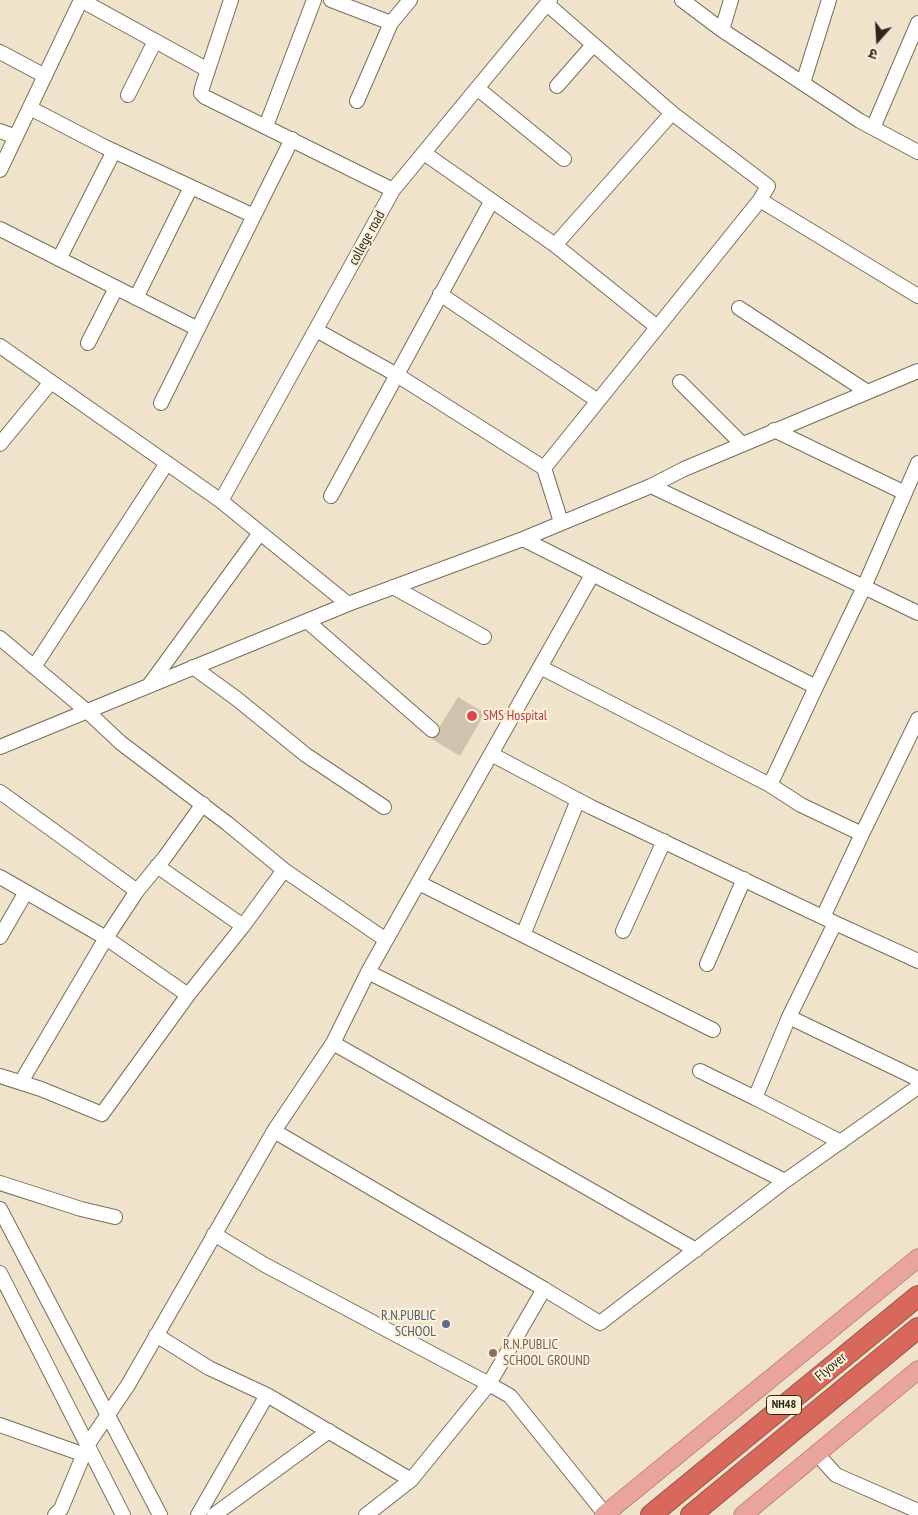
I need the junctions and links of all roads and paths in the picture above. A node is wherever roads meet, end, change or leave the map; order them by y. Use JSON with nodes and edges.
{"nodes":[{"id":1,"x":81,"y":0,"type":"edge"},
{"id":2,"x":232,"y":0,"type":"edge"},
{"id":3,"x":314,"y":0,"type":"edge"},
{"id":4,"x":331,"y":0,"type":"edge"},
{"id":5,"x":410,"y":0,"type":"edge"},
{"id":6,"x":682,"y":0,"type":"edge"},
{"id":7,"x":731,"y":0,"type":"edge"},
{"id":8,"x":830,"y":0,"type":"edge"},
{"id":9,"x":549,"y":2,"type":"edge"},
{"id":10,"x":391,"y":23,"type":"junction"},
{"id":11,"x":918,"y":23,"type":"edge"},
{"id":12,"x":722,"y":30,"type":"junction"},
{"id":13,"x":915,"y":38,"type":"edge"},
{"id":14,"x":155,"y":41,"type":"junction"},
{"id":15,"x":593,"y":45,"type":"junction"},
{"id":16,"x":0,"y":52,"type":"edge"},
{"id":17,"x":208,"y":70,"type":"junction"},
{"id":18,"x":45,"y":76,"type":"junction"},
{"id":19,"x":802,"y":83,"type":"junction"},
{"id":20,"x":557,"y":86,"type":"dead end"},
{"id":21,"x":477,"y":88,"type":"junction"},
{"id":22,"x":128,"y":95,"type":"dead end"},
{"id":23,"x":356,"y":101,"type":"dead end"},
{"id":24,"x":30,"y":108,"type":"junction"},
{"id":25,"x":672,"y":114,"type":"junction"},
{"id":26,"x":266,"y":126,"type":"junction"},
{"id":27,"x":873,"y":128,"type":"junction"},
{"id":28,"x":0,"y":131,"type":"edge"},
{"id":29,"x":16,"y":138,"type":"junction"},
{"id":30,"x":292,"y":140,"type":"junction"},
{"id":31,"x":114,"y":151,"type":"junction"},
{"id":32,"x":918,"y":152,"type":"edge"},
{"id":33,"x":424,"y":153,"type":"junction"},
{"id":34,"x":564,"y":159,"type":"dead end"},
{"id":35,"x":0,"y":170,"type":"edge"},
{"id":36,"x":191,"y":186,"type":"junction"},
{"id":37,"x":393,"y":190,"type":"junction"},
{"id":38,"x":760,"y":200,"type":"junction"},
{"id":39,"x":491,"y":202,"type":"junction"},
{"id":40,"x":254,"y":216,"type":"junction"},
{"id":41,"x":0,"y":229,"type":"edge"},
{"id":42,"x":555,"y":245,"type":"junction"},
{"id":43,"x":59,"y":259,"type":"junction"},
{"id":44,"x":116,"y":288,"type":"junction"},
{"id":45,"x":440,"y":294,"type":"junction"},
{"id":46,"x":918,"y":296,"type":"edge"},
{"id":47,"x":136,"y":298,"type":"junction"},
{"id":48,"x":740,"y":308,"type":"dead end"},
{"id":49,"x":658,"y":327,"type":"junction"},
{"id":50,"x":198,"y":330,"type":"junction"},
{"id":51,"x":316,"y":330,"type":"junction"},
{"id":52,"x":88,"y":342,"type":"dead end"},
{"id":53,"x":0,"y":346,"type":"edge"},
{"id":54,"x":918,"y":371,"type":"edge"},
{"id":55,"x":397,"y":375,"type":"junction"},
{"id":56,"x":51,"y":382,"type":"junction"},
{"id":57,"x":680,"y":382,"type":"dead end"},
{"id":58,"x":866,"y":391,"type":"junction"},
{"id":59,"x":598,"y":401,"type":"junction"},
{"id":60,"x":161,"y":403,"type":"dead end"},
{"id":61,"x":774,"y":430,"type":"junction"},
{"id":62,"x":0,"y":444,"type":"edge"},
{"id":63,"x":742,"y":444,"type":"junction"},
{"id":64,"x":167,"y":463,"type":"junction"},
{"id":65,"x":918,"y":463,"type":"edge"},
{"id":66,"x":544,"y":468,"type":"junction"},
{"id":67,"x":651,"y":486,"type":"junction"},
{"id":68,"x":905,"y":493,"type":"junction"},
{"id":69,"x":331,"y":496,"type":"dead end"},
{"id":70,"x":221,"y":501,"type":"junction"},
{"id":71,"x":561,"y":522,"type":"junction"},
{"id":72,"x":260,"y":533,"type":"junction"},
{"id":73,"x":523,"y":539,"type":"junction"},
{"id":74,"x":592,"y":575,"type":"junction"},
{"id":75,"x":394,"y":587,"type":"junction"},
{"id":76,"x":864,"y":587,"type":"junction"},
{"id":77,"x":348,"y":604,"type":"junction"},
{"id":78,"x":918,"y":613,"type":"edge"},
{"id":79,"x":307,"y":621,"type":"junction"},
{"id":80,"x":484,"y":637,"type":"dead end"},
{"id":81,"x":0,"y":638,"type":"edge"},
{"id":82,"x":34,"y":667,"type":"junction"},
{"id":83,"x":540,"y":667,"type":"junction"},
{"id":84,"x":193,"y":668,"type":"junction"},
{"id":85,"x":150,"y":684,"type":"junction"},
{"id":86,"x":816,"y":687,"type":"junction"},
{"id":87,"x":89,"y":713,"type":"junction"},
{"id":88,"x":918,"y":719,"type":"edge"},
{"id":89,"x":432,"y":730,"type":"dead end"},
{"id":90,"x":0,"y":734,"type":"edge"},
{"id":91,"x":6,"y":745,"type":"edge"},
{"id":92,"x":492,"y":754,"type":"junction"},
{"id":93,"x":770,"y":785,"type":"junction"},
{"id":94,"x":0,"y":792,"type":"edge"},
{"id":95,"x":578,"y":800,"type":"junction"},
{"id":96,"x":203,"y":804,"type":"junction"},
{"id":97,"x":384,"y":807,"type":"dead end"},
{"id":98,"x":862,"y":834,"type":"junction"},
{"id":99,"x":664,"y":841,"type":"junction"},
{"id":100,"x":157,"y":866,"type":"junction"},
{"id":101,"x":284,"y":870,"type":"junction"},
{"id":102,"x":0,"y":877,"type":"edge"},
{"id":103,"x":744,"y":878,"type":"junction"},
{"id":104,"x":419,"y":883,"type":"junction"},
{"id":105,"x":137,"y":891,"type":"junction"},
{"id":106,"x":26,"y":892,"type":"junction"},
{"id":107,"x":829,"y":920,"type":"junction"},
{"id":108,"x":243,"y":926,"type":"junction"},
{"id":109,"x":623,"y":931,"type":"dead end"},
{"id":110,"x":523,"y":935,"type":"junction"},
{"id":111,"x":0,"y":937,"type":"edge"},
{"id":112,"x":106,"y":938,"type":"junction"},
{"id":113,"x":386,"y":940,"type":"junction"},
{"id":114,"x":918,"y":961,"type":"edge"},
{"id":115,"x":707,"y":964,"type":"dead end"},
{"id":116,"x":368,"y":972,"type":"junction"},
{"id":117,"x":188,"y":995,"type":"junction"},
{"id":118,"x":788,"y":1017,"type":"junction"},
{"id":119,"x":713,"y":1030,"type":"dead end"},
{"id":120,"x":333,"y":1043,"type":"junction"},
{"id":121,"x":700,"y":1071,"type":"dead end"},
{"id":122,"x":0,"y":1076,"type":"edge"},
{"id":123,"x":918,"y":1079,"type":"edge"},
{"id":124,"x":21,"y":1082,"type":"junction"},
{"id":125,"x":918,"y":1087,"type":"edge"},
{"id":126,"x":755,"y":1098,"type":"junction"},
{"id":127,"x":274,"y":1131,"type":"junction"},
{"id":128,"x":841,"y":1142,"type":"junction"},
{"id":129,"x":786,"y":1182,"type":"junction"},
{"id":130,"x":0,"y":1183,"type":"edge"},
{"id":131,"x":0,"y":1209,"type":"edge"},
{"id":132,"x":115,"y":1217,"type":"dead end"},
{"id":133,"x":214,"y":1234,"type":"junction"},
{"id":134,"x":696,"y":1250,"type":"junction"},
{"id":135,"x":918,"y":1258,"type":"edge"},
{"id":136,"x":0,"y":1273,"type":"edge"},
{"id":137,"x":544,"y":1288,"type":"junction"},
{"id":138,"x":918,"y":1296,"type":"edge"},
{"id":139,"x":918,"y":1328,"type":"edge"},
{"id":140,"x":156,"y":1335,"type":"junction"},
{"id":141,"x":918,"y":1370,"type":"edge"},
{"id":142,"x":489,"y":1384,"type":"junction"},
{"id":143,"x":267,"y":1395,"type":"junction"},
{"id":144,"x":108,"y":1413,"type":"junction"},
{"id":145,"x":0,"y":1425,"type":"edge"},
{"id":146,"x":329,"y":1431,"type":"junction"},
{"id":147,"x":86,"y":1450,"type":"junction"},
{"id":148,"x":816,"y":1453,"type":"junction"},
{"id":149,"x":411,"y":1480,"type":"junction"},
{"id":150,"x":918,"y":1511,"type":"edge"},
{"id":151,"x":604,"y":1514,"type":"edge"},
{"id":152,"x":55,"y":1515,"type":"edge"},
{"id":153,"x":123,"y":1515,"type":"edge"},
{"id":154,"x":160,"y":1515,"type":"edge"},
{"id":155,"x":198,"y":1515,"type":"edge"},
{"id":156,"x":214,"y":1515,"type":"edge"},
{"id":157,"x":366,"y":1515,"type":"edge"},
{"id":158,"x":651,"y":1515,"type":"edge"},
{"id":159,"x":691,"y":1515,"type":"edge"},
{"id":160,"x":743,"y":1515,"type":"edge"}],
"edges":[{"from":1,"to":14,"type":"street"},
{"from":1,"to":18,"type":"street"},
{"from":2,"to":17,"type":"street"},
{"from":3,"to":26,"type":"street"},
{"from":4,"to":10,"type":"street"},
{"from":5,"to":10,"type":"street"},
{"from":6,"to":12,"type":"street"},
{"from":7,"to":12,"type":"street"},
{"from":8,"to":19,"type":"street"},
{"from":9,"to":15,"type":"street"},
{"from":9,"to":21,"type":"street","name":"college road"},
{"from":10,"to":23,"type":"street"},
{"from":11,"to":13,"type":"street"},
{"from":12,"to":19,"type":"street"},
{"from":13,"to":27,"type":"street"},
{"from":14,"to":17,"type":"street"},
{"from":14,"to":22,"type":"street"},
{"from":15,"to":20,"type":"street"},
{"from":15,"to":25,"type":"street"},
{"from":16,"to":18,"type":"street"},
{"from":17,"to":26,"type":"street"},
{"from":18,"to":24,"type":"street"},
{"from":19,"to":27,"type":"street"},
{"from":21,"to":33,"type":"street","name":"college road"},
{"from":21,"to":34,"type":"street"},
{"from":24,"to":29,"type":"street"},
{"from":24,"to":31,"type":"street"},
{"from":25,"to":38,"type":"street"},
{"from":25,"to":42,"type":"street"},
{"from":26,"to":30,"type":"street"},
{"from":27,"to":32,"type":"street"},
{"from":28,"to":29,"type":"street"},
{"from":29,"to":35,"type":"street"},
{"from":30,"to":37,"type":"street"},
{"from":30,"to":40,"type":"street"},
{"from":31,"to":36,"type":"street"},
{"from":31,"to":43,"type":"street"},
{"from":33,"to":37,"type":"street","name":"college road"},
{"from":33,"to":39,"type":"street"},
{"from":36,"to":40,"type":"street"},
{"from":36,"to":47,"type":"street"},
{"from":37,"to":51,"type":"street","name":"college road"},
{"from":38,"to":46,"type":"street"},
{"from":38,"to":49,"type":"street"},
{"from":39,"to":42,"type":"street"},
{"from":39,"to":45,"type":"street"},
{"from":40,"to":50,"type":"street"},
{"from":41,"to":43,"type":"street"},
{"from":42,"to":49,"type":"street"},
{"from":43,"to":44,"type":"street"},
{"from":44,"to":47,"type":"street"},
{"from":44,"to":52,"type":"street"},
{"from":45,"to":55,"type":"street"},
{"from":45,"to":59,"type":"street"},
{"from":47,"to":50,"type":"street"},
{"from":48,"to":58,"type":"street"},
{"from":49,"to":59,"type":"street"},
{"from":50,"to":60,"type":"street"},
{"from":51,"to":55,"type":"street"},
{"from":51,"to":70,"type":"street","name":"college road"},
{"from":53,"to":56,"type":"street"},
{"from":54,"to":58,"type":"street"},
{"from":55,"to":66,"type":"street"},
{"from":55,"to":69,"type":"street"},
{"from":56,"to":62,"type":"street"},
{"from":56,"to":64,"type":"street"},
{"from":57,"to":63,"type":"street"},
{"from":58,"to":61,"type":"street"},
{"from":59,"to":66,"type":"street"},
{"from":61,"to":63,"type":"street"},
{"from":61,"to":68,"type":"street"},
{"from":63,"to":67,"type":"street"},
{"from":64,"to":70,"type":"street"},
{"from":64,"to":82,"type":"street"},
{"from":65,"to":68,"type":"street"},
{"from":66,"to":71,"type":"street"},
{"from":67,"to":71,"type":"street"},
{"from":67,"to":76,"type":"street"},
{"from":68,"to":76,"type":"street"},
{"from":70,"to":72,"type":"street"},
{"from":71,"to":73,"type":"street"},
{"from":72,"to":77,"type":"street"},
{"from":72,"to":85,"type":"street"},
{"from":73,"to":74,"type":"street"},
{"from":73,"to":75,"type":"street"},
{"from":74,"to":83,"type":"street"},
{"from":74,"to":86,"type":"street"},
{"from":75,"to":77,"type":"street"},
{"from":75,"to":80,"type":"street"},
{"from":76,"to":78,"type":"street"},
{"from":76,"to":86,"type":"street"},
{"from":77,"to":79,"type":"street"},
{"from":79,"to":84,"type":"street"},
{"from":79,"to":89,"type":"street"},
{"from":81,"to":82,"type":"street"},
{"from":82,"to":87,"type":"street"},
{"from":83,"to":92,"type":"street"},
{"from":83,"to":93,"type":"street"},
{"from":84,"to":85,"type":"street"},
{"from":84,"to":97,"type":"street"},
{"from":85,"to":87,"type":"street"},
{"from":86,"to":93,"type":"street"},
{"from":87,"to":91,"type":"street"},
{"from":87,"to":96,"type":"street"},
{"from":88,"to":98,"type":"street"},
{"from":90,"to":91,"type":"street"},
{"from":92,"to":95,"type":"street"},
{"from":92,"to":104,"type":"street"},
{"from":93,"to":98,"type":"street"},
{"from":94,"to":105,"type":"street"},
{"from":95,"to":99,"type":"street"},
{"from":95,"to":110,"type":"street"},
{"from":96,"to":100,"type":"street"},
{"from":96,"to":101,"type":"street"},
{"from":98,"to":107,"type":"street"},
{"from":99,"to":103,"type":"street"},
{"from":99,"to":109,"type":"street"},
{"from":100,"to":105,"type":"street"},
{"from":100,"to":108,"type":"street"},
{"from":101,"to":108,"type":"street"},
{"from":101,"to":113,"type":"street"},
{"from":102,"to":106,"type":"street"},
{"from":103,"to":107,"type":"street"},
{"from":103,"to":115,"type":"street"},
{"from":104,"to":110,"type":"street"},
{"from":104,"to":113,"type":"street"},
{"from":105,"to":112,"type":"street"},
{"from":106,"to":111,"type":"street"},
{"from":106,"to":112,"type":"street"},
{"from":107,"to":114,"type":"street"},
{"from":107,"to":118,"type":"street"},
{"from":108,"to":117,"type":"street"},
{"from":110,"to":119,"type":"street"},
{"from":112,"to":117,"type":"street"},
{"from":112,"to":124,"type":"street"},
{"from":113,"to":116,"type":"street"},
{"from":116,"to":120,"type":"street"},
{"from":116,"to":129,"type":"street"},
{"from":117,"to":124,"type":"street"},
{"from":118,"to":123,"type":"street"},
{"from":118,"to":126,"type":"street"},
{"from":120,"to":127,"type":"street"},
{"from":120,"to":134,"type":"street"},
{"from":121,"to":126,"type":"street"},
{"from":122,"to":124,"type":"street"},
{"from":125,"to":128,"type":"street"},
{"from":126,"to":128,"type":"street"},
{"from":127,"to":133,"type":"street"},
{"from":127,"to":137,"type":"street"},
{"from":128,"to":129,"type":"street"},
{"from":129,"to":134,"type":"street"},
{"from":130,"to":132,"type":"street"},
{"from":131,"to":144,"type":"street"},
{"from":133,"to":140,"type":"street"},
{"from":133,"to":142,"type":"street"},
{"from":134,"to":137,"type":"street"},
{"from":135,"to":151,"type":"main road"},
{"from":136,"to":147,"type":"street"},
{"from":137,"to":142,"type":"street"},
{"from":138,"to":158,"type":"highway","name":"Flyover","number":"NH48"},
{"from":139,"to":159,"type":"highway","name":"Flyover","number":"NH48"},
{"from":140,"to":143,"type":"street"},
{"from":140,"to":144,"type":"street"},
{"from":141,"to":148,"type":"main road"},
{"from":142,"to":149,"type":"street"},
{"from":142,"to":151,"type":"street"},
{"from":143,"to":146,"type":"street"},
{"from":143,"to":155,"type":"street"},
{"from":144,"to":147,"type":"street"},
{"from":144,"to":154,"type":"street"},
{"from":145,"to":147,"type":"street"},
{"from":146,"to":149,"type":"street"},
{"from":146,"to":156,"type":"street"},
{"from":147,"to":152,"type":"street"},
{"from":147,"to":153,"type":"street"},
{"from":148,"to":150,"type":"street"},
{"from":148,"to":160,"type":"main road"},
{"from":149,"to":157,"type":"street"}]}
